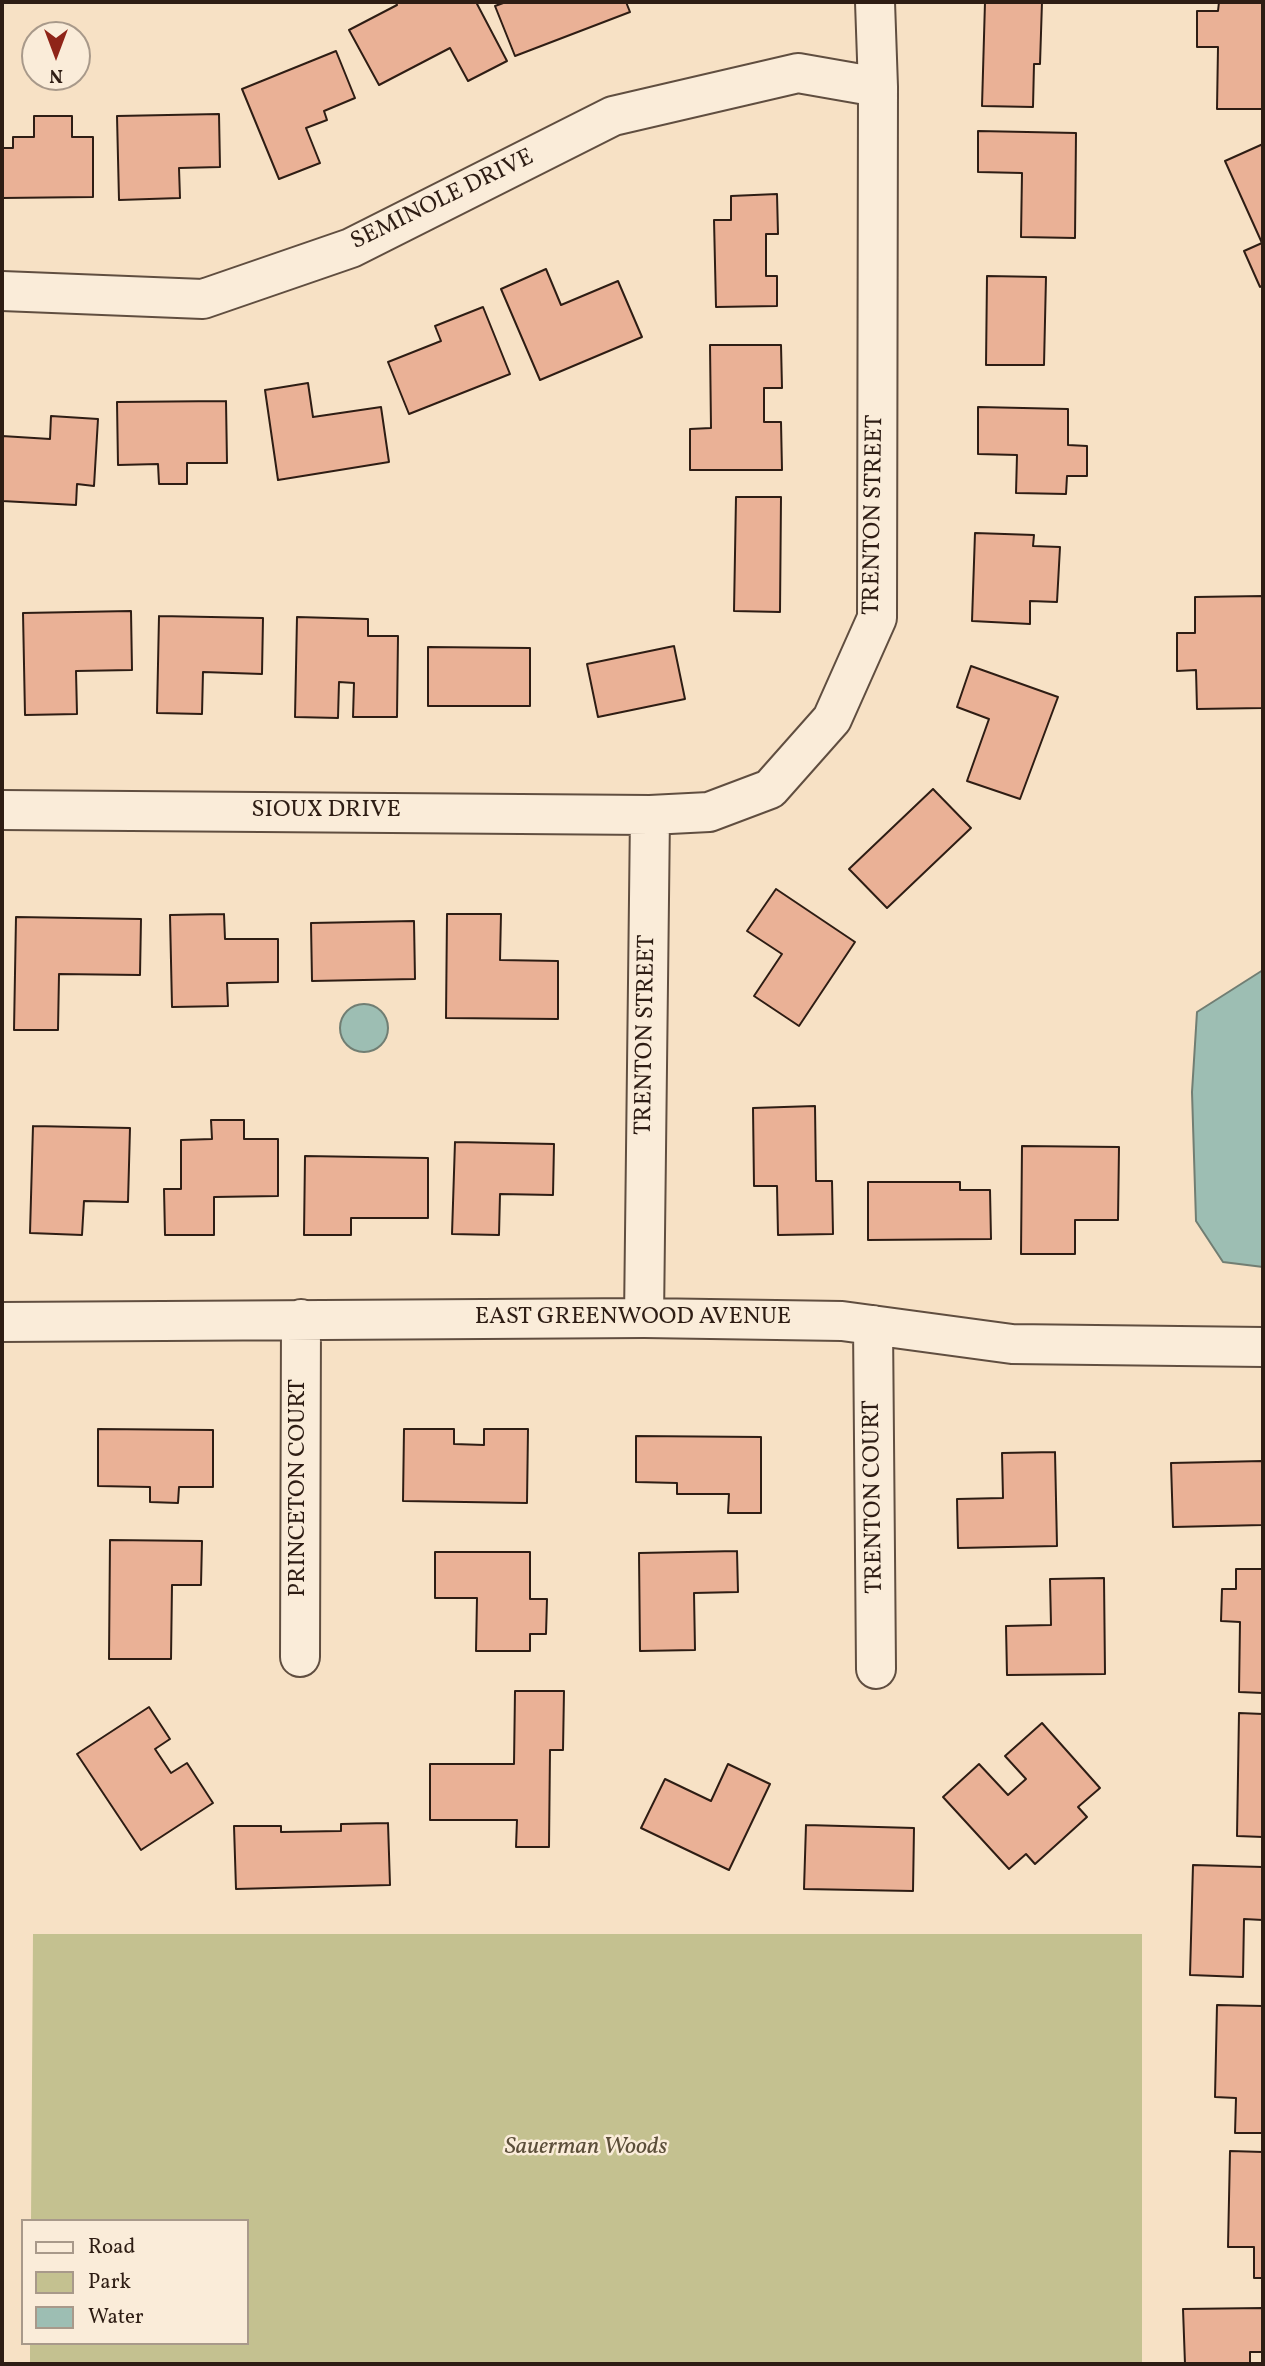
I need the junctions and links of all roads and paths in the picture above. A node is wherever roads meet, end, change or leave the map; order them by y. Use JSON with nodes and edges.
{"nodes":[{"id":1,"x":875,"y":2,"type":"edge"},
{"id":2,"x":878,"y":87,"type":"junction"},
{"id":3,"x":2,"y":291,"type":"edge"},
{"id":4,"x":2,"y":810,"type":"edge"},
{"id":5,"x":650,"y":815,"type":"junction"},
{"id":6,"x":644,"y":1318,"type":"junction"},
{"id":7,"x":301,"y":1319,"type":"junction"},
{"id":8,"x":2,"y":1322,"type":"edge"},
{"id":9,"x":873,"y":1325,"type":"junction"},
{"id":10,"x":1263,"y":1347,"type":"edge"},
{"id":11,"x":299,"y":1657,"type":"dead end"},
{"id":12,"x":876,"y":1669,"type":"dead end"}],
"edges":[{"from":1,"to":2,"type":"street","name":"TRENTON STREET"},
{"from":2,"to":3,"type":"street","name":"SEMINOLE DRIVE"},
{"from":2,"to":5,"type":"street","name":"TRENTON STREET"},
{"from":4,"to":5,"type":"street","name":"SIOUX DRIVE"},
{"from":5,"to":6,"type":"street","name":"TRENTON STREET"},
{"from":6,"to":7,"type":"street","name":"EAST GREENWOOD AVENUE"},
{"from":6,"to":9,"type":"street","name":"EAST GREENWOOD AVENUE"},
{"from":7,"to":8,"type":"street","name":"EAST GREENWOOD AVENUE"},
{"from":7,"to":11,"type":"street","name":"PRINCETON COURT"},
{"from":9,"to":10,"type":"street","name":"EAST GREENWOOD AVENUE"},
{"from":9,"to":12,"type":"street","name":"TRENTON COURT"}]}
